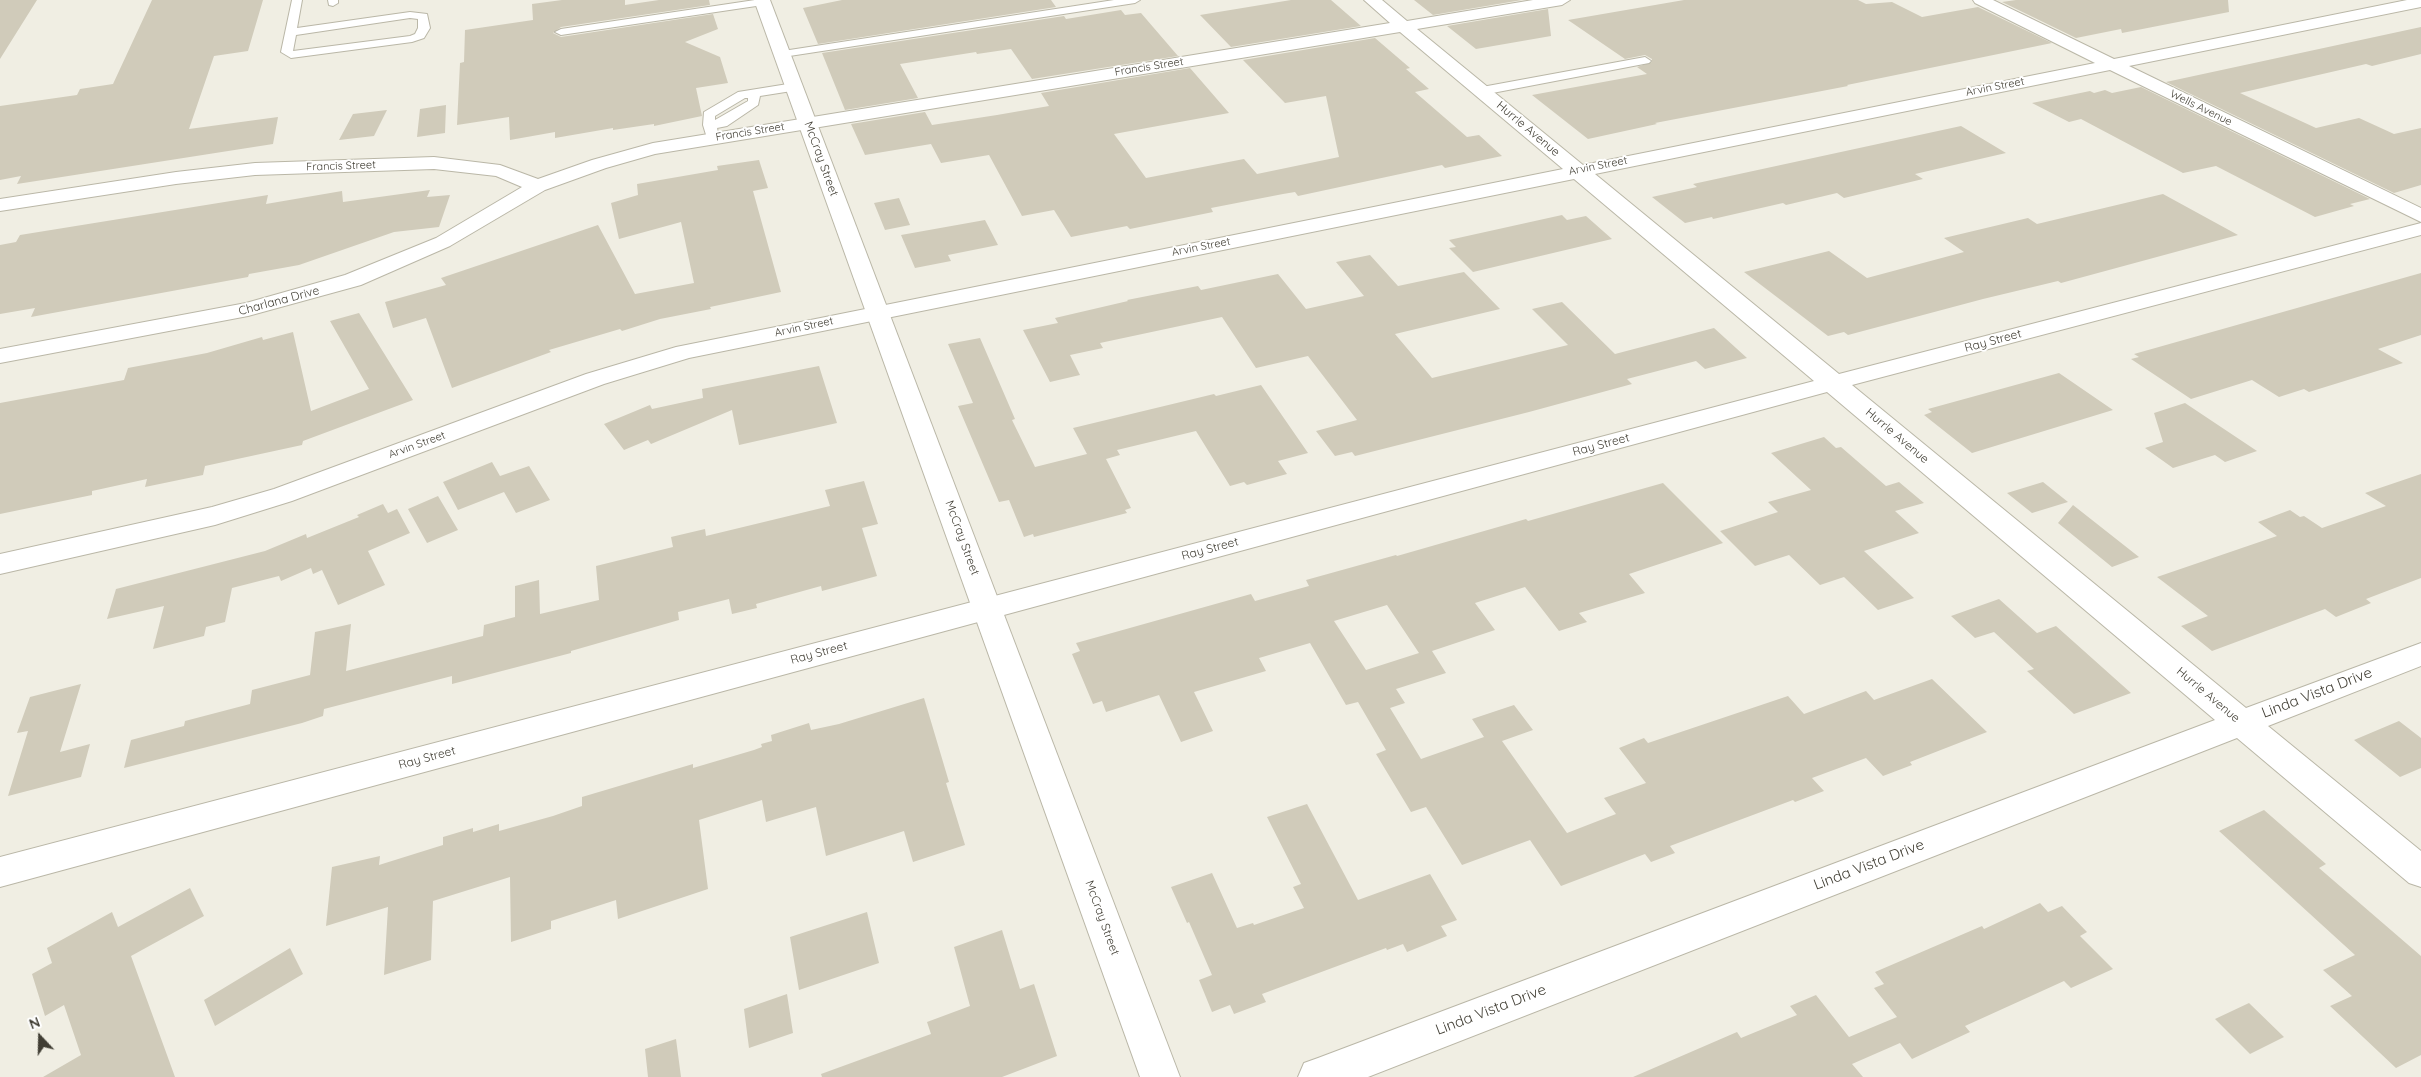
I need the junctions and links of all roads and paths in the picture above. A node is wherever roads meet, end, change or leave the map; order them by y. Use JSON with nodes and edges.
{"nodes":[{"id":1,"x":297,"y":0,"type":"edge"},
{"id":2,"x":1135,"y":0,"type":"edge"},
{"id":3,"x":1372,"y":0,"type":"edge"},
{"id":4,"x":1562,"y":0,"type":"edge"},
{"id":5,"x":1981,"y":0,"type":"edge"},
{"id":6,"x":763,"y":1,"type":"edge"},
{"id":7,"x":2421,"y":2,"type":"edge"},
{"id":8,"x":1403,"y":26,"type":"junction"},
{"id":9,"x":290,"y":32,"type":"junction"},
{"id":10,"x":560,"y":32,"type":"dead end"},
{"id":11,"x":782,"y":54,"type":"junction"},
{"id":12,"x":1646,"y":61,"type":"dead end"},
{"id":13,"x":2111,"y":64,"type":"junction"},
{"id":14,"x":794,"y":87,"type":"junction"},
{"id":15,"x":1482,"y":91,"type":"junction"},
{"id":16,"x":808,"y":123,"type":"junction"},
{"id":17,"x":711,"y":132,"type":"junction"},
{"id":18,"x":1577,"y":170,"type":"junction"},
{"id":19,"x":538,"y":186,"type":"junction"},
{"id":20,"x":0,"y":205,"type":"edge"},
{"id":21,"x":2421,"y":216,"type":"edge"},
{"id":22,"x":2421,"y":229,"type":"edge"},
{"id":23,"x":878,"y":312,"type":"junction"},
{"id":24,"x":0,"y":356,"type":"edge"},
{"id":25,"x":1833,"y":383,"type":"junction"},
{"id":26,"x":0,"y":564,"type":"edge"},
{"id":27,"x":987,"y":608,"type":"junction"},
{"id":28,"x":2421,"y":654,"type":"edge"},
{"id":29,"x":2240,"y":722,"type":"junction"},
{"id":30,"x":0,"y":872,"type":"edge"},
{"id":31,"x":2421,"y":872,"type":"edge"},
{"id":32,"x":1160,"y":1077,"type":"edge"},
{"id":33,"x":1318,"y":1077,"type":"edge"}],
"edges":[{"from":1,"to":9,"type":"lane"},
{"from":2,"to":11,"type":"lane"},
{"from":3,"to":8,"type":"street","name":"Hurrle Avenue"},
{"from":4,"to":8,"type":"street","name":"Francis Street"},
{"from":5,"to":13,"type":"street","name":"Wells Avenue"},
{"from":6,"to":10,"type":"lane"},
{"from":6,"to":11,"type":"street","name":"McCray Street"},
{"from":7,"to":13,"type":"street","name":"Arvin Street"},
{"from":8,"to":15,"type":"street","name":"Hurrle Avenue"},
{"from":8,"to":16,"type":"street","name":"Francis Street"},
{"from":9,"to":9,"type":"lane"},
{"from":11,"to":14,"type":"street","name":"McCray Street"},
{"from":12,"to":15,"type":"lane"},
{"from":13,"to":18,"type":"street","name":"Arvin Street"},
{"from":13,"to":21,"type":"street","name":"Wells Avenue"},
{"from":14,"to":16,"type":"street","name":"McCray Street"},
{"from":14,"to":17,"type":"lane"},
{"from":15,"to":18,"type":"street","name":"Hurrle Avenue"},
{"from":16,"to":17,"type":"street","name":"Francis Street"},
{"from":16,"to":23,"type":"street","name":"McCray Street"},
{"from":17,"to":19,"type":"street","name":"Francis Street"},
{"from":18,"to":23,"type":"street","name":"Arvin Street"},
{"from":18,"to":25,"type":"street","name":"Hurrle Avenue"},
{"from":19,"to":20,"type":"street","name":"Francis Street"},
{"from":19,"to":24,"type":"street","name":"Charlana Drive"},
{"from":22,"to":25,"type":"street","name":"Ray Street"},
{"from":23,"to":26,"type":"street","name":"Arvin Street"},
{"from":23,"to":27,"type":"street","name":"McCray Street"},
{"from":25,"to":27,"type":"street","name":"Ray Street"},
{"from":25,"to":29,"type":"street","name":"Hurrle Avenue"},
{"from":27,"to":30,"type":"street","name":"Ray Street"},
{"from":27,"to":32,"type":"street","name":"McCray Street"},
{"from":28,"to":29,"type":"street","name":"Linda Vista Drive"},
{"from":29,"to":31,"type":"street","name":"Hurrle Avenue"},
{"from":29,"to":33,"type":"street","name":"Linda Vista Drive"}]}
